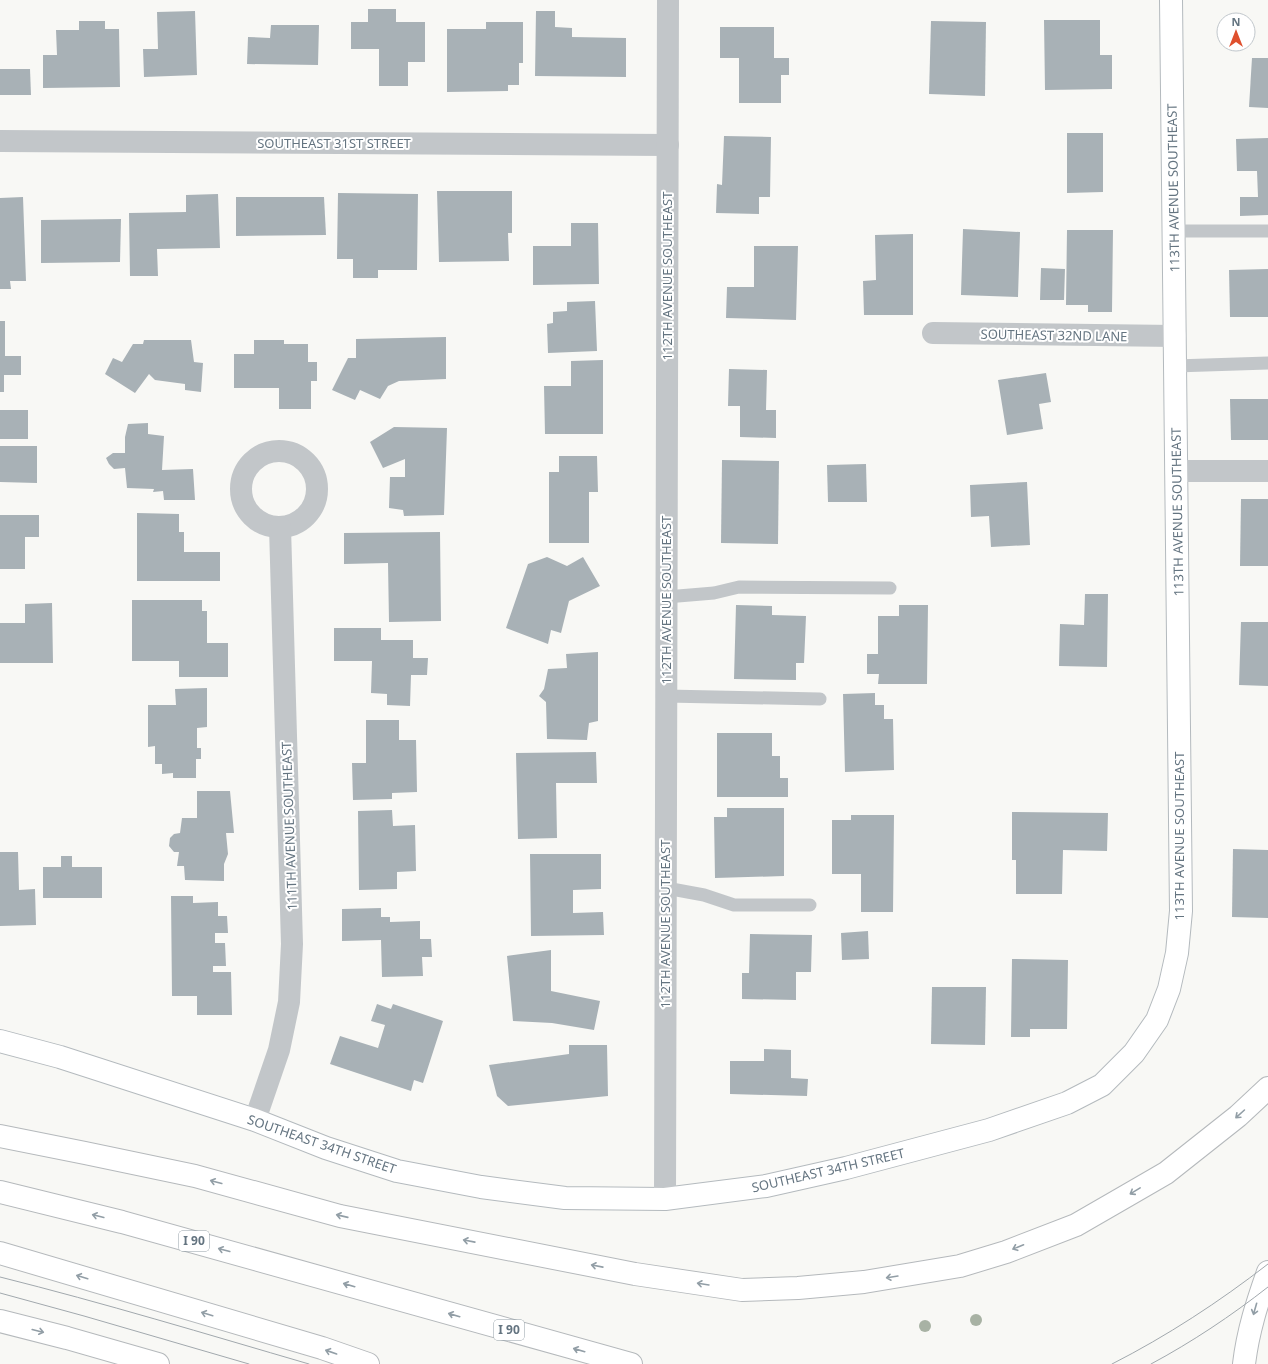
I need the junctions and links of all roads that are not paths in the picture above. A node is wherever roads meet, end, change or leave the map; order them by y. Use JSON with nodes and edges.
{"nodes":[{"id":1,"x":668,"y":0,"type":"edge"},
{"id":2,"x":1171,"y":0,"type":"edge"},
{"id":3,"x":0,"y":140,"type":"edge"},
{"id":4,"x":668,"y":145,"type":"junction"},
{"id":5,"x":1174,"y":231,"type":"junction"},
{"id":6,"x":1268,"y":231,"type":"edge"},
{"id":7,"x":933,"y":333,"type":"dead end"},
{"id":8,"x":1175,"y":336,"type":"junction"},
{"id":9,"x":1268,"y":363,"type":"edge"},
{"id":10,"x":1175,"y":366,"type":"junction"},
{"id":11,"x":1176,"y":471,"type":"junction"},
{"id":12,"x":1268,"y":471,"type":"edge"},
{"id":13,"x":280,"y":527,"type":"dead end"},
{"id":14,"x":890,"y":588,"type":"dead end"},
{"id":15,"x":666,"y":597,"type":"junction"},
{"id":16,"x":666,"y":696,"type":"junction"},
{"id":17,"x":820,"y":698,"type":"dead end"},
{"id":18,"x":666,"y":888,"type":"junction"},
{"id":19,"x":810,"y":905,"type":"dead end"},
{"id":20,"x":1157,"y":1020,"type":"joint"},
{"id":21,"x":0,"y":1042,"type":"edge"},
{"id":22,"x":1268,"y":1088,"type":"edge"},
{"id":23,"x":255,"y":1120,"type":"junction"},
{"id":24,"x":0,"y":1136,"type":"edge"},
{"id":25,"x":0,"y":1192,"type":"edge"},
{"id":26,"x":665,"y":1199,"type":"junction"},
{"id":27,"x":0,"y":1253,"type":"edge"},
{"id":28,"x":1268,"y":1272,"type":"edge"},
{"id":29,"x":0,"y":1321,"type":"edge"},
{"id":30,"x":612,"y":1361,"type":"edge"},
{"id":31,"x":158,"y":1364,"type":"edge"},
{"id":32,"x":368,"y":1364,"type":"edge"},
{"id":33,"x":631,"y":1364,"type":"edge"},
{"id":34,"x":1244,"y":1364,"type":"edge"}],
"edges":[{"from":1,"to":4,"type":"street","name":"112TH AVENUE SOUTHEAST"},
{"from":2,"to":5,"type":"main road","name":"113TH AVENUE SOUTHEAST"},
{"from":3,"to":4,"type":"street","name":"SOUTHEAST 31ST STREET"},
{"from":4,"to":15,"type":"street","name":"112TH AVENUE SOUTHEAST"},
{"from":5,"to":6,"type":"lane"},
{"from":5,"to":8,"type":"main road","name":"113TH AVENUE SOUTHEAST"},
{"from":7,"to":8,"type":"street","name":"SOUTHEAST 32ND LANE"},
{"from":8,"to":10,"type":"main road","name":"113TH AVENUE SOUTHEAST"},
{"from":9,"to":10,"type":"lane"},
{"from":10,"to":11,"type":"main road","name":"113TH AVENUE SOUTHEAST"},
{"from":11,"to":12,"type":"street"},
{"from":11,"to":20,"type":"main road","name":"113TH AVENUE SOUTHEAST"},
{"from":13,"to":23,"type":"street","name":"111TH AVENUE SOUTHEAST"},
{"from":14,"to":15,"type":"lane"},
{"from":15,"to":16,"type":"street","name":"112TH AVENUE SOUTHEAST"},
{"from":16,"to":17,"type":"lane"},
{"from":16,"to":18,"type":"street","name":"112TH AVENUE SOUTHEAST"},
{"from":18,"to":19,"type":"lane"},
{"from":18,"to":26,"type":"street","name":"112TH AVENUE SOUTHEAST"},
{"from":20,"to":26,"type":"main road","name":"SOUTHEAST 34TH STREET"},
{"from":21,"to":23,"type":"main road","name":"SOUTHEAST 34TH STREET"},
{"from":22,"to":24,"type":"main road","one_way":true},
{"from":23,"to":26,"type":"main road","name":"SOUTHEAST 34TH STREET"},
{"from":30,"to":25,"type":"main road","number":"I 90","one_way":true},
{"from":32,"to":27,"type":"main road","one_way":true},
{"from":28,"to":34,"type":"main road","one_way":true},
{"from":29,"to":31,"type":"main road","one_way":true},
{"from":30,"to":33,"type":"main road","number":"I 90"}]}
